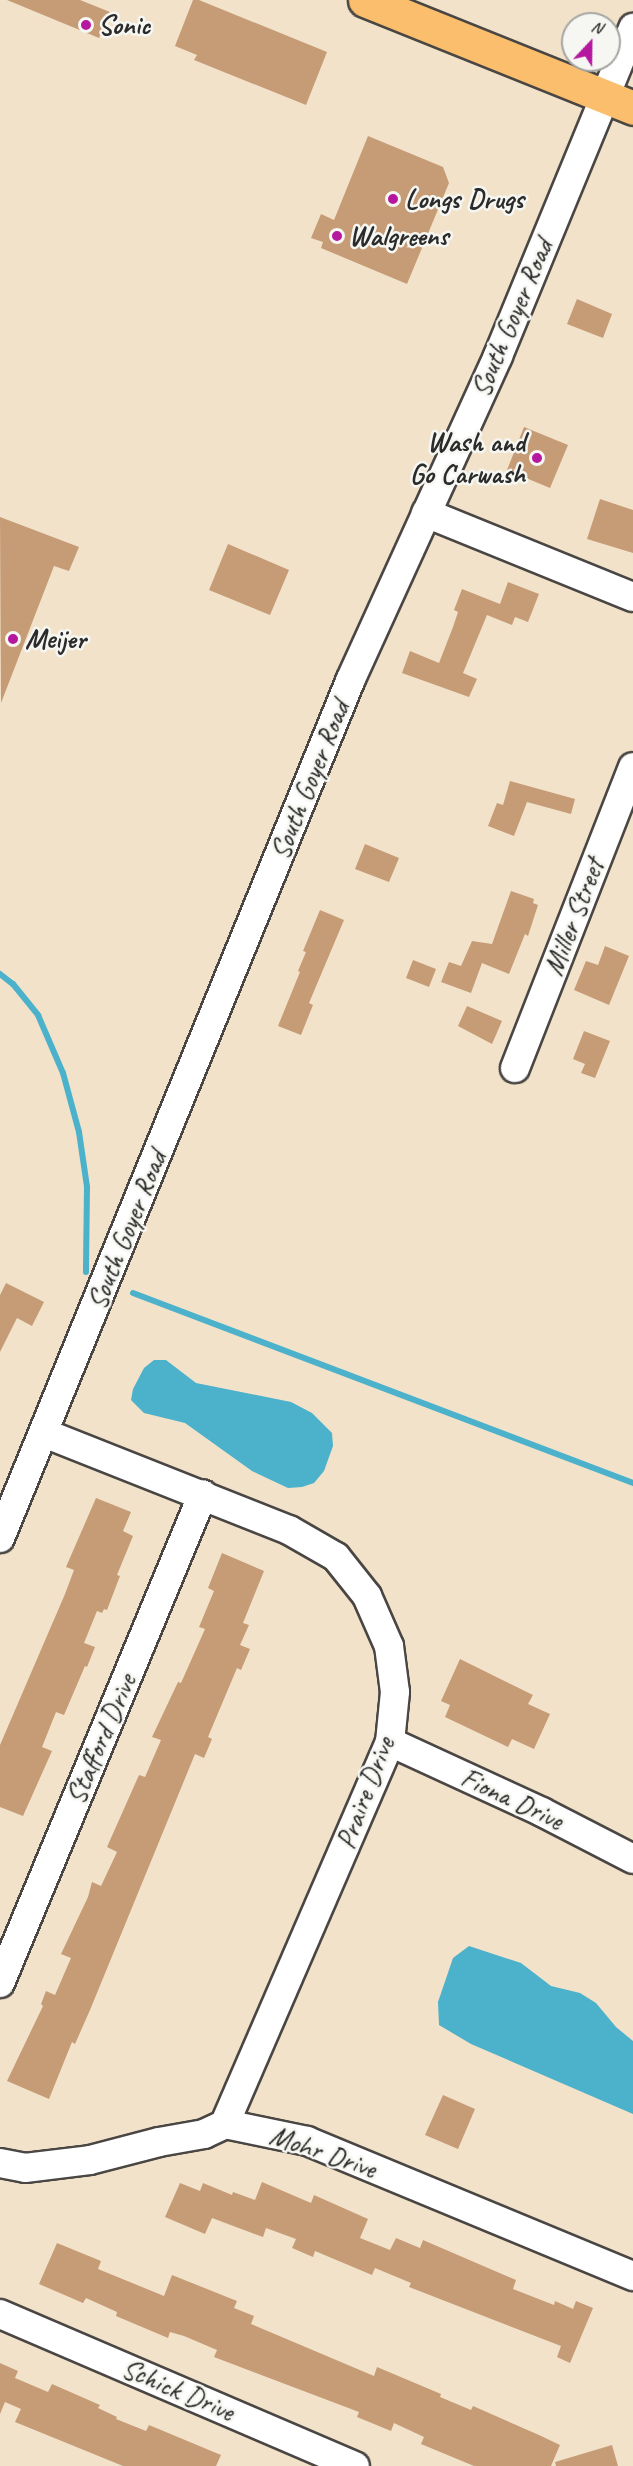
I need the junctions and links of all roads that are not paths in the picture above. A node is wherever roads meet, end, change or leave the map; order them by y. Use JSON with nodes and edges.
{"nodes":[{"id":1,"x":365,"y":0,"type":"edge"},
{"id":2,"x":633,"y":28,"type":"edge"},
{"id":3,"x":619,"y":103,"type":"edge"},
{"id":4,"x":426,"y":513,"type":"junction"},
{"id":5,"x":633,"y":597,"type":"edge"},
{"id":6,"x":633,"y":767,"type":"edge"},
{"id":7,"x":515,"y":1068,"type":"dead end"},
{"id":8,"x":44,"y":1432,"type":"junction"},
{"id":9,"x":203,"y":1494,"type":"junction"},
{"id":10,"x":0,"y":1538,"type":"edge"},
{"id":11,"x":390,"y":1742,"type":"junction"},
{"id":12,"x":633,"y":1859,"type":"edge"},
{"id":13,"x":0,"y":1983,"type":"edge"},
{"id":14,"x":225,"y":2124,"type":"junction"},
{"id":15,"x":0,"y":2163,"type":"edge"},
{"id":16,"x":633,"y":2276,"type":"edge"},
{"id":17,"x":0,"y":2314,"type":"edge"},
{"id":18,"x":355,"y":2466,"type":"edge"}],
"edges":[{"from":1,"to":3,"type":"main road"},
{"from":2,"to":3,"type":"street","name":"South Goyer Road"},
{"from":3,"to":4,"type":"street","name":"South Goyer Road"},
{"from":4,"to":5,"type":"street"},
{"from":4,"to":8,"type":"street","name":"South Goyer Road"},
{"from":6,"to":7,"type":"street","name":"Miller Street"},
{"from":8,"to":9,"type":"street","name":"Praire Drive"},
{"from":8,"to":10,"type":"street","name":"South Goyer Road"},
{"from":9,"to":11,"type":"street","name":"Praire Drive"},
{"from":9,"to":13,"type":"street","name":"Stafford Drive"},
{"from":11,"to":12,"type":"street","name":"Fiona Drive"},
{"from":11,"to":14,"type":"street","name":"Praire Drive"},
{"from":14,"to":15,"type":"street"},
{"from":14,"to":16,"type":"street","name":"Mohr Drive"},
{"from":17,"to":18,"type":"street","name":"Schick Drive"}]}
